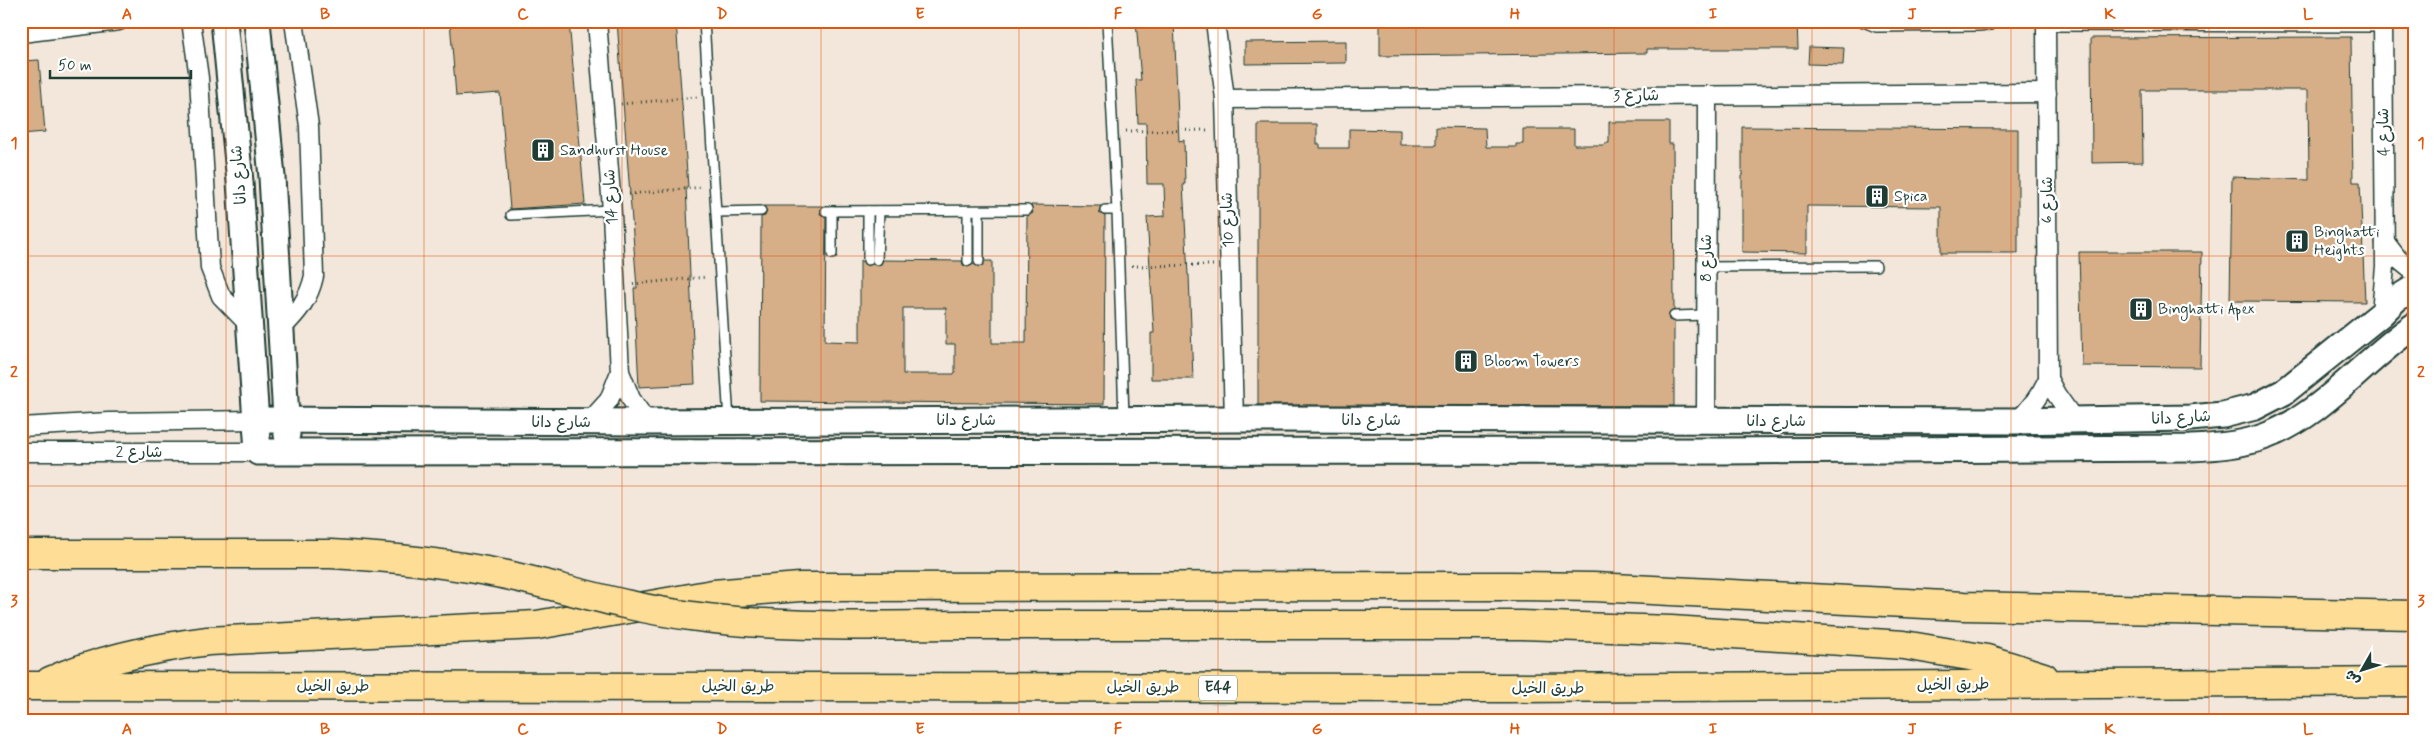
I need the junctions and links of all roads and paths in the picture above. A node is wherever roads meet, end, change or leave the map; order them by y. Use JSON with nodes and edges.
{"nodes":[{"id":1,"x":119,"y":21,"type":"edge"},
{"id":2,"x":191,"y":21,"type":"edge"},
{"id":3,"x":224,"y":21,"type":"edge"},
{"id":4,"x":257,"y":21,"type":"edge"},
{"id":5,"x":294,"y":21,"type":"edge"},
{"id":6,"x":597,"y":21,"type":"edge"},
{"id":7,"x":704,"y":21,"type":"edge"},
{"id":8,"x":1107,"y":21,"type":"edge"},
{"id":9,"x":1214,"y":21,"type":"edge"},
{"id":10,"x":1861,"y":21,"type":"edge"},
{"id":11,"x":1996,"y":21,"type":"edge"},
{"id":12,"x":2046,"y":24,"type":"edge"},
{"id":13,"x":2383,"y":24,"type":"edge"},
{"id":14,"x":21,"y":34,"type":"edge"},
{"id":15,"x":2047,"y":93,"type":"junction"},
{"id":16,"x":1707,"y":95,"type":"junction"},
{"id":17,"x":709,"y":96,"type":"junction"},
{"id":18,"x":1225,"y":99,"type":"junction"},
{"id":19,"x":605,"y":106,"type":"junction"},
{"id":20,"x":1225,"y":130,"type":"junction"},
{"id":21,"x":1113,"y":131,"type":"junction"},
{"id":22,"x":715,"y":186,"type":"junction"},
{"id":23,"x":611,"y":203,"type":"junction"},
{"id":24,"x":1027,"y":210,"type":"dead end"},
{"id":25,"x":1105,"y":210,"type":"dead end"},
{"id":26,"x":1117,"y":210,"type":"junction"},
{"id":27,"x":868,"y":211,"type":"junction"},
{"id":28,"x":879,"y":211,"type":"junction"},
{"id":29,"x":968,"y":211,"type":"junction"},
{"id":30,"x":978,"y":211,"type":"junction"},
{"id":31,"x":716,"y":212,"type":"junction"},
{"id":32,"x":761,"y":212,"type":"dead end"},
{"id":33,"x":511,"y":215,"type":"dead end"},
{"id":34,"x":2385,"y":242,"type":"junction"},
{"id":35,"x":832,"y":254,"type":"dead end"},
{"id":36,"x":968,"y":261,"type":"dead end"},
{"id":37,"x":978,"y":261,"type":"dead end"},
{"id":38,"x":1229,"y":265,"type":"junction"},
{"id":39,"x":1119,"y":266,"type":"junction"},
{"id":40,"x":1876,"y":266,"type":"dead end"},
{"id":41,"x":1706,"y":267,"type":"junction"},
{"id":42,"x":2414,"y":272,"type":"edge"},
{"id":43,"x":720,"y":276,"type":"junction"},
{"id":44,"x":616,"y":285,"type":"junction"},
{"id":45,"x":2414,"y":288,"type":"edge"},
{"id":46,"x":2381,"y":314,"type":"junction"},
{"id":47,"x":1706,"y":315,"type":"junction"},
{"id":48,"x":1674,"y":316,"type":"dead end"},
{"id":49,"x":2414,"y":326,"type":"edge"},
{"id":50,"x":251,"y":328,"type":"junction"},
{"id":51,"x":282,"y":328,"type":"junction"},
{"id":52,"x":620,"y":372,"type":"junction"},
{"id":53,"x":2048,"y":378,"type":"junction"},
{"id":54,"x":286,"y":419,"type":"junction"},
{"id":55,"x":1232,"y":419,"type":"junction"},
{"id":56,"x":256,"y":420,"type":"junction"},
{"id":57,"x":1124,"y":420,"type":"junction"},
{"id":58,"x":729,"y":421,"type":"junction"},
{"id":59,"x":1707,"y":421,"type":"junction"},
{"id":60,"x":2017,"y":421,"type":"junction"},
{"id":61,"x":2075,"y":421,"type":"junction"},
{"id":62,"x":589,"y":422,"type":"junction"},
{"id":63,"x":647,"y":422,"type":"junction"},
{"id":64,"x":25,"y":424,"type":"edge"},
{"id":65,"x":1229,"y":451,"type":"junction"},
{"id":66,"x":1708,"y":451,"type":"junction"},
{"id":67,"x":21,"y":452,"type":"edge"},
{"id":68,"x":258,"y":452,"type":"junction"},
{"id":69,"x":288,"y":452,"type":"junction"},
{"id":70,"x":21,"y":554,"type":"edge"},
{"id":71,"x":2414,"y":615,"type":"edge"},
{"id":72,"x":2414,"y":682,"type":"edge"},
{"id":73,"x":2067,"y":684,"type":"junction"},
{"id":74,"x":30,"y":686,"type":"edge"}],
"edges":[{"from":1,"to":14,"type":"street"},
{"from":2,"to":50,"type":"street"},
{"from":3,"to":50,"type":"street","name":"شارع دانا"},
{"from":4,"to":51,"type":"street","name":"شارع دانا"},
{"from":5,"to":51,"type":"street"},
{"from":6,"to":19,"type":"street","name":"شارع 14"},
{"from":7,"to":17,"type":"lane"},
{"from":8,"to":21,"type":"lane"},
{"from":9,"to":18,"type":"street","name":"شارع 10"},
{"from":10,"to":11,"type":"lane"},
{"from":12,"to":13,"type":"lane"},
{"from":12,"to":15,"type":"street","name":"شارع 6"},
{"from":13,"to":34,"type":"street","name":"شارع 4"},
{"from":15,"to":16,"type":"street","name":"شارع 3"},
{"from":15,"to":53,"type":"street","name":"شارع 6"},
{"from":16,"to":18,"type":"street","name":"شارع 3"},
{"from":16,"to":41,"type":"street","name":"شارع 8"},
{"from":17,"to":19,"type":"path"},
{"from":17,"to":22,"type":"lane"},
{"from":18,"to":20,"type":"street","name":"شارع 10"},
{"from":19,"to":23,"type":"street","name":"شارع 14"},
{"from":20,"to":21,"type":"path"},
{"from":20,"to":38,"type":"street","name":"شارع 10"},
{"from":21,"to":26,"type":"lane"},
{"from":22,"to":23,"type":"path"},
{"from":22,"to":31,"type":"lane"},
{"from":23,"to":33,"type":"lane"},
{"from":23,"to":44,"type":"street","name":"شارع 14"},
{"from":24,"to":30,"type":"lane"},
{"from":25,"to":26,"type":"lane"},
{"from":26,"to":39,"type":"lane"},
{"from":27,"to":28,"type":"lane"},
{"from":27,"to":28,"type":"lane"},
{"from":27,"to":35,"type":"lane"},
{"from":28,"to":29,"type":"lane"},
{"from":29,"to":30,"type":"lane"},
{"from":29,"to":36,"type":"lane"},
{"from":30,"to":37,"type":"lane"},
{"from":31,"to":32,"type":"lane"},
{"from":31,"to":43,"type":"lane"},
{"from":34,"to":42,"type":"street"},
{"from":34,"to":46,"type":"street","name":"شارع 4"},
{"from":38,"to":39,"type":"path"},
{"from":38,"to":55,"type":"street","name":"شارع 10"},
{"from":39,"to":57,"type":"lane"},
{"from":40,"to":41,"type":"lane"},
{"from":41,"to":47,"type":"street","name":"شارع 8"},
{"from":43,"to":44,"type":"path"},
{"from":43,"to":58,"type":"lane"},
{"from":44,"to":52,"type":"street","name":"شارع 14"},
{"from":45,"to":46,"type":"street","name":"شارع دانا"},
{"from":46,"to":61,"type":"street","name":"شارع دانا"},
{"from":47,"to":48,"type":"lane"},
{"from":47,"to":59,"type":"street","name":"شارع 8"},
{"from":49,"to":66,"type":"street","name":"شارع دانا"},
{"from":50,"to":56,"type":"street","name":"شارع دانا"},
{"from":51,"to":54,"type":"street","name":"شارع دانا"},
{"from":52,"to":62,"type":"street","name":"شارع 14"},
{"from":52,"to":63,"type":"street","name":"شارع 14"},
{"from":53,"to":60,"type":"street","name":"شارع 6"},
{"from":53,"to":61,"type":"street","name":"شارع 6"},
{"from":54,"to":56,"type":"street","name":"شارع دانا"},
{"from":54,"to":62,"type":"street","name":"شارع دانا"},
{"from":54,"to":69,"type":"street","name":"شارع دانا"},
{"from":55,"to":57,"type":"street","name":"شارع دانا"},
{"from":55,"to":59,"type":"street","name":"شارع دانا"},
{"from":55,"to":65,"type":"street"},
{"from":55,"to":65,"type":"street"},
{"from":56,"to":64,"type":"street","name":"شارع 2"},
{"from":56,"to":68,"type":"street","name":"شارع دانا"},
{"from":57,"to":58,"type":"street","name":"شارع دانا"},
{"from":58,"to":63,"type":"street","name":"شارع دانا"},
{"from":59,"to":60,"type":"street","name":"شارع دانا"},
{"from":59,"to":66,"type":"street"},
{"from":59,"to":66,"type":"street"},
{"from":60,"to":61,"type":"street","name":"شارع دانا"},
{"from":62,"to":63,"type":"street","name":"شارع دانا"},
{"from":65,"to":66,"type":"street","name":"شارع دانا"},
{"from":65,"to":69,"type":"street","name":"شارع دانا"},
{"from":67,"to":68,"type":"street","name":"شارع 2"},
{"from":68,"to":69,"type":"street","name":"شارع دانا"},
{"from":70,"to":73,"type":"highway","bridge":true},
{"from":71,"to":74,"type":"highway"},
{"from":72,"to":73,"type":"highway","name":"طريق الخيل","number":"E44"},
{"from":73,"to":74,"type":"highway","name":"طريق الخيل","number":"E44"}]}
